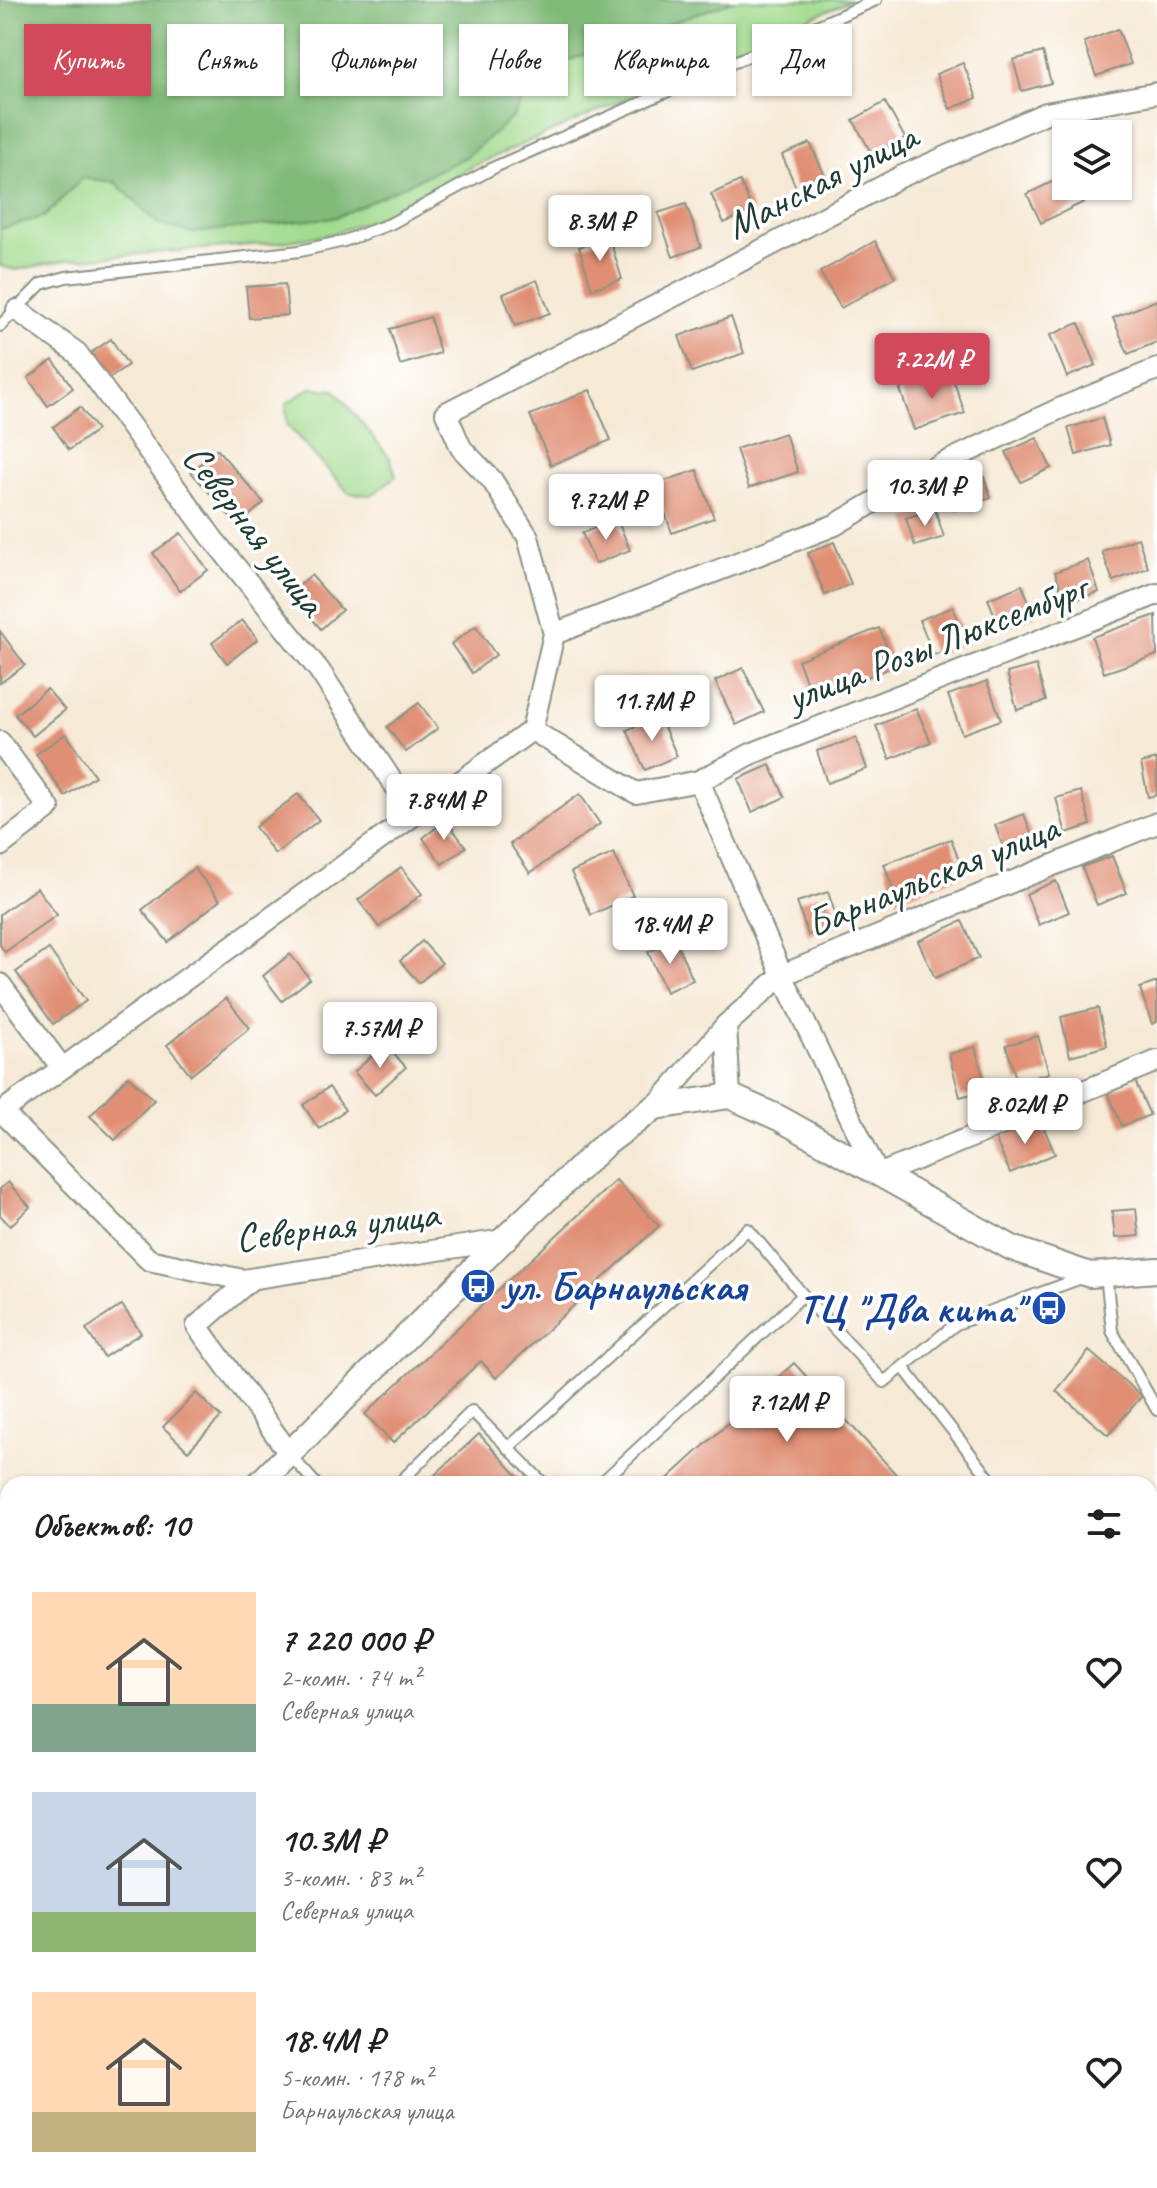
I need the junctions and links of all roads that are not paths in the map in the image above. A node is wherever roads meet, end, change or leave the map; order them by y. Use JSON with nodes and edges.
{"nodes":[{"id":1,"x":876,"y":0,"type":"edge"},
{"id":2,"x":1157,"y":93,"type":"edge"},
{"id":3,"x":17,"y":310,"type":"junction"},
{"id":4,"x":0,"y":326,"type":"edge"},
{"id":5,"x":1157,"y":369,"type":"edge"},
{"id":6,"x":1157,"y":594,"type":"edge"},
{"id":7,"x":554,"y":634,"type":"junction"},
{"id":8,"x":532,"y":730,"type":"junction"},
{"id":9,"x":0,"y":742,"type":"edge"},
{"id":10,"x":699,"y":781,"type":"junction"},
{"id":11,"x":413,"y":813,"type":"junction"},
{"id":12,"x":1157,"y":823,"type":"edge"},
{"id":13,"x":0,"y":846,"type":"edge"},
{"id":14,"x":782,"y":975,"type":"junction"},
{"id":15,"x":0,"y":984,"type":"edge"},
{"id":16,"x":726,"y":1025,"type":"junction"},
{"id":17,"x":1157,"y":1061,"type":"edge"},
{"id":18,"x":62,"y":1068,"type":"junction"},
{"id":19,"x":730,"y":1096,"type":"junction"},
{"id":20,"x":655,"y":1107,"type":"junction"},
{"id":21,"x":1,"y":1112,"type":"edge"},
{"id":22,"x":878,"y":1175,"type":"junction"},
{"id":23,"x":503,"y":1240,"type":"junction"},
{"id":24,"x":1157,"y":1270,"type":"edge"},
{"id":25,"x":1098,"y":1275,"type":"junction"},
{"id":26,"x":250,"y":1280,"type":"junction"},
{"id":27,"x":803,"y":1295,"type":"junction"},
{"id":28,"x":903,"y":1367,"type":"junction"},
{"id":29,"x":1157,"y":1410,"type":"edge"},
{"id":30,"x":508,"y":1448,"type":"junction"},
{"id":31,"x":289,"y":1453,"type":"junction"},
{"id":32,"x":267,"y":1476,"type":"edge"},
{"id":33,"x":309,"y":1476,"type":"edge"},
{"id":34,"x":406,"y":1476,"type":"edge"},
{"id":35,"x":536,"y":1476,"type":"edge"},
{"id":36,"x":609,"y":1476,"type":"edge"},
{"id":37,"x":988,"y":1476,"type":"edge"}],
"edges":[{"from":1,"to":3,"type":"lane"},
{"from":2,"to":7,"type":"street","name":"Манская улица"},
{"from":3,"to":4,"type":"lane"},
{"from":3,"to":11,"type":"street","name":"Северная улица"},
{"from":5,"to":7,"type":"street"},
{"from":6,"to":10,"type":"street","name":"улица Розы Люксембург"},
{"from":7,"to":8,"type":"street"},
{"from":8,"to":10,"type":"street","name":"улица Розы Люксембург"},
{"from":8,"to":11,"type":"street","name":"Северная улица"},
{"from":9,"to":13,"type":"street"},
{"from":10,"to":14,"type":"street"},
{"from":11,"to":18,"type":"street","name":"Северная улица"},
{"from":12,"to":14,"type":"street","name":"Барнаульская улица"},
{"from":14,"to":16,"type":"street","name":"Барнаульская улица"},
{"from":14,"to":22,"type":"street"},
{"from":15,"to":18,"type":"street"},
{"from":16,"to":19,"type":"street"},
{"from":16,"to":20,"type":"street","name":"Барнаульская улица"},
{"from":17,"to":22,"type":"street"},
{"from":18,"to":21,"type":"street","name":"Северная улица"},
{"from":19,"to":20,"type":"street"},
{"from":19,"to":22,"type":"street"},
{"from":20,"to":23,"type":"street"},
{"from":21,"to":26,"type":"street","name":"Северная улица"},
{"from":22,"to":25,"type":"street"},
{"from":23,"to":26,"type":"street","name":"Северная улица"},
{"from":23,"to":31,"type":"street"},
{"from":24,"to":25,"type":"street"},
{"from":25,"to":28,"type":"lane"},
{"from":25,"to":29,"type":"lane"},
{"from":26,"to":31,"type":"street"},
{"from":27,"to":28,"type":"lane"},
{"from":27,"to":30,"type":"lane"},
{"from":27,"to":36,"type":"lane"},
{"from":28,"to":37,"type":"lane"},
{"from":30,"to":34,"type":"lane"},
{"from":30,"to":35,"type":"lane"},
{"from":31,"to":32,"type":"street"},
{"from":31,"to":33,"type":"lane"}]}
